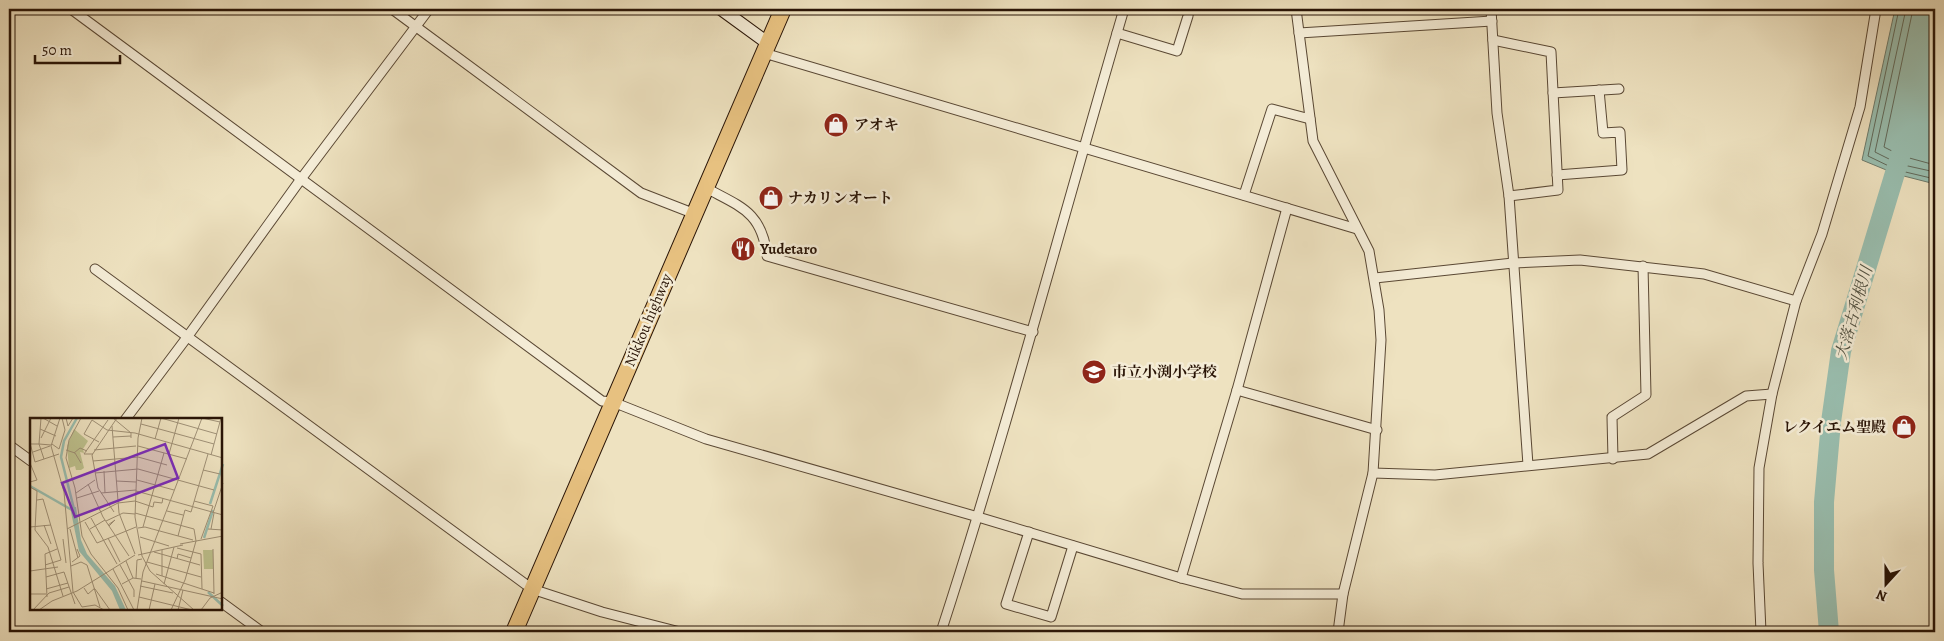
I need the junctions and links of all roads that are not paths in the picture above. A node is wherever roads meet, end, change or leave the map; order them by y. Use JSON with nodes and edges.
{"nodes":[{"id":1,"x":71,"y":9,"type":"edge"},
{"id":2,"x":392,"y":9,"type":"edge"},
{"id":3,"x":429,"y":9,"type":"edge"},
{"id":4,"x":721,"y":9,"type":"edge"},
{"id":5,"x":783,"y":9,"type":"edge"},
{"id":6,"x":1124,"y":9,"type":"edge"},
{"id":7,"x":1188,"y":9,"type":"edge"},
{"id":8,"x":1296,"y":9,"type":"edge"},
{"id":9,"x":1491,"y":9,"type":"edge"},
{"id":10,"x":1876,"y":9,"type":"edge"},
{"id":11,"x":1492,"y":21,"type":"junction"},
{"id":12,"x":416,"y":26,"type":"junction"},
{"id":13,"x":1117,"y":33,"type":"junction"},
{"id":14,"x":1299,"y":33,"type":"junction"},
{"id":15,"x":1493,"y":40,"type":"junction"},
{"id":16,"x":766,"y":48,"type":"junction"},
{"id":17,"x":1619,"y":89,"type":"dead end"},
{"id":18,"x":1599,"y":90,"type":"junction"},
{"id":19,"x":1553,"y":93,"type":"junction"},
{"id":20,"x":1310,"y":120,"type":"junction"},
{"id":21,"x":1083,"y":148,"type":"junction"},
{"id":22,"x":1557,"y":175,"type":"junction"},
{"id":23,"x":301,"y":179,"type":"junction"},
{"id":24,"x":706,"y":188,"type":"junction"},
{"id":25,"x":1244,"y":195,"type":"junction"},
{"id":26,"x":1509,"y":196,"type":"junction"},
{"id":27,"x":1286,"y":208,"type":"junction"},
{"id":28,"x":695,"y":214,"type":"junction"},
{"id":29,"x":1357,"y":229,"type":"junction"},
{"id":30,"x":1512,"y":263,"type":"junction"},
{"id":31,"x":1642,"y":266,"type":"junction"},
{"id":32,"x":95,"y":269,"type":"dead end"},
{"id":33,"x":1375,"y":278,"type":"junction"},
{"id":34,"x":1796,"y":301,"type":"junction"},
{"id":35,"x":1033,"y":332,"type":"junction"},
{"id":36,"x":188,"y":336,"type":"junction"},
{"id":37,"x":1237,"y":390,"type":"junction"},
{"id":38,"x":1772,"y":394,"type":"junction"},
{"id":39,"x":613,"y":402,"type":"junction"},
{"id":40,"x":126,"y":418,"type":"edge"},
{"id":41,"x":1377,"y":430,"type":"junction"},
{"id":42,"x":9,"y":445,"type":"edge"},
{"id":43,"x":1613,"y":459,"type":"junction"},
{"id":44,"x":30,"y":460,"type":"edge"},
{"id":45,"x":1528,"y":465,"type":"junction"},
{"id":46,"x":1373,"y":473,"type":"junction"},
{"id":47,"x":978,"y":517,"type":"junction"},
{"id":48,"x":1029,"y":532,"type":"junction"},
{"id":49,"x":1073,"y":546,"type":"junction"},
{"id":50,"x":1181,"y":578,"type":"junction"},
{"id":51,"x":532,"y":589,"type":"junction"},
{"id":52,"x":1343,"y":594,"type":"junction"},
{"id":53,"x":222,"y":603,"type":"edge"},
{"id":54,"x":262,"y":632,"type":"edge"},
{"id":55,"x":514,"y":632,"type":"edge"},
{"id":56,"x":680,"y":632,"type":"edge"},
{"id":57,"x":941,"y":632,"type":"edge"},
{"id":58,"x":1338,"y":632,"type":"edge"},
{"id":59,"x":1761,"y":632,"type":"edge"}],
"edges":[{"from":1,"to":23,"type":"street"},
{"from":2,"to":12,"type":"street"},
{"from":3,"to":12,"type":"street"},
{"from":4,"to":16,"type":"street"},
{"from":5,"to":16,"type":"highway","name":"Nikkou highway"},
{"from":6,"to":13,"type":"street"},
{"from":7,"to":13,"type":"street"},
{"from":8,"to":14,"type":"street"},
{"from":9,"to":11,"type":"street"},
{"from":10,"to":34,"type":"street"},
{"from":11,"to":14,"type":"street"},
{"from":11,"to":15,"type":"street"},
{"from":12,"to":23,"type":"street"},
{"from":12,"to":28,"type":"street"},
{"from":13,"to":21,"type":"street"},
{"from":14,"to":20,"type":"street"},
{"from":15,"to":19,"type":"street"},
{"from":15,"to":26,"type":"street"},
{"from":16,"to":21,"type":"street"},
{"from":16,"to":24,"type":"highway","name":"Nikkou highway"},
{"from":17,"to":18,"type":"street"},
{"from":18,"to":19,"type":"street"},
{"from":18,"to":22,"type":"street"},
{"from":19,"to":22,"type":"street"},
{"from":20,"to":25,"type":"street"},
{"from":20,"to":29,"type":"street"},
{"from":21,"to":25,"type":"street"},
{"from":21,"to":35,"type":"street"},
{"from":22,"to":26,"type":"street"},
{"from":23,"to":36,"type":"street"},
{"from":23,"to":39,"type":"street"},
{"from":24,"to":28,"type":"highway","name":"Nikkou highway"},
{"from":24,"to":35,"type":"street"},
{"from":25,"to":27,"type":"street"},
{"from":26,"to":30,"type":"street"},
{"from":27,"to":29,"type":"street"},
{"from":27,"to":37,"type":"street"},
{"from":28,"to":39,"type":"highway","name":"Nikkou highway"},
{"from":29,"to":33,"type":"street"},
{"from":30,"to":31,"type":"street"},
{"from":30,"to":33,"type":"street"},
{"from":30,"to":45,"type":"street"},
{"from":31,"to":34,"type":"street"},
{"from":31,"to":43,"type":"street"},
{"from":32,"to":36,"type":"street"},
{"from":33,"to":41,"type":"street"},
{"from":34,"to":38,"type":"street"},
{"from":35,"to":47,"type":"street"},
{"from":36,"to":40,"type":"street"},
{"from":36,"to":51,"type":"street"},
{"from":37,"to":41,"type":"street"},
{"from":37,"to":50,"type":"street"},
{"from":38,"to":43,"type":"street"},
{"from":38,"to":59,"type":"street"},
{"from":39,"to":47,"type":"street"},
{"from":39,"to":51,"type":"highway","name":"Nikkou highway"},
{"from":41,"to":46,"type":"street"},
{"from":42,"to":44,"type":"street"},
{"from":43,"to":45,"type":"street"},
{"from":45,"to":46,"type":"street"},
{"from":46,"to":52,"type":"street"},
{"from":47,"to":48,"type":"street"},
{"from":47,"to":57,"type":"street"},
{"from":48,"to":49,"type":"street"},
{"from":48,"to":49,"type":"street"},
{"from":49,"to":50,"type":"street"},
{"from":50,"to":52,"type":"street"},
{"from":51,"to":55,"type":"highway","name":"Nikkou highway"},
{"from":51,"to":56,"type":"street"},
{"from":52,"to":58,"type":"street"},
{"from":53,"to":54,"type":"street"}]}
